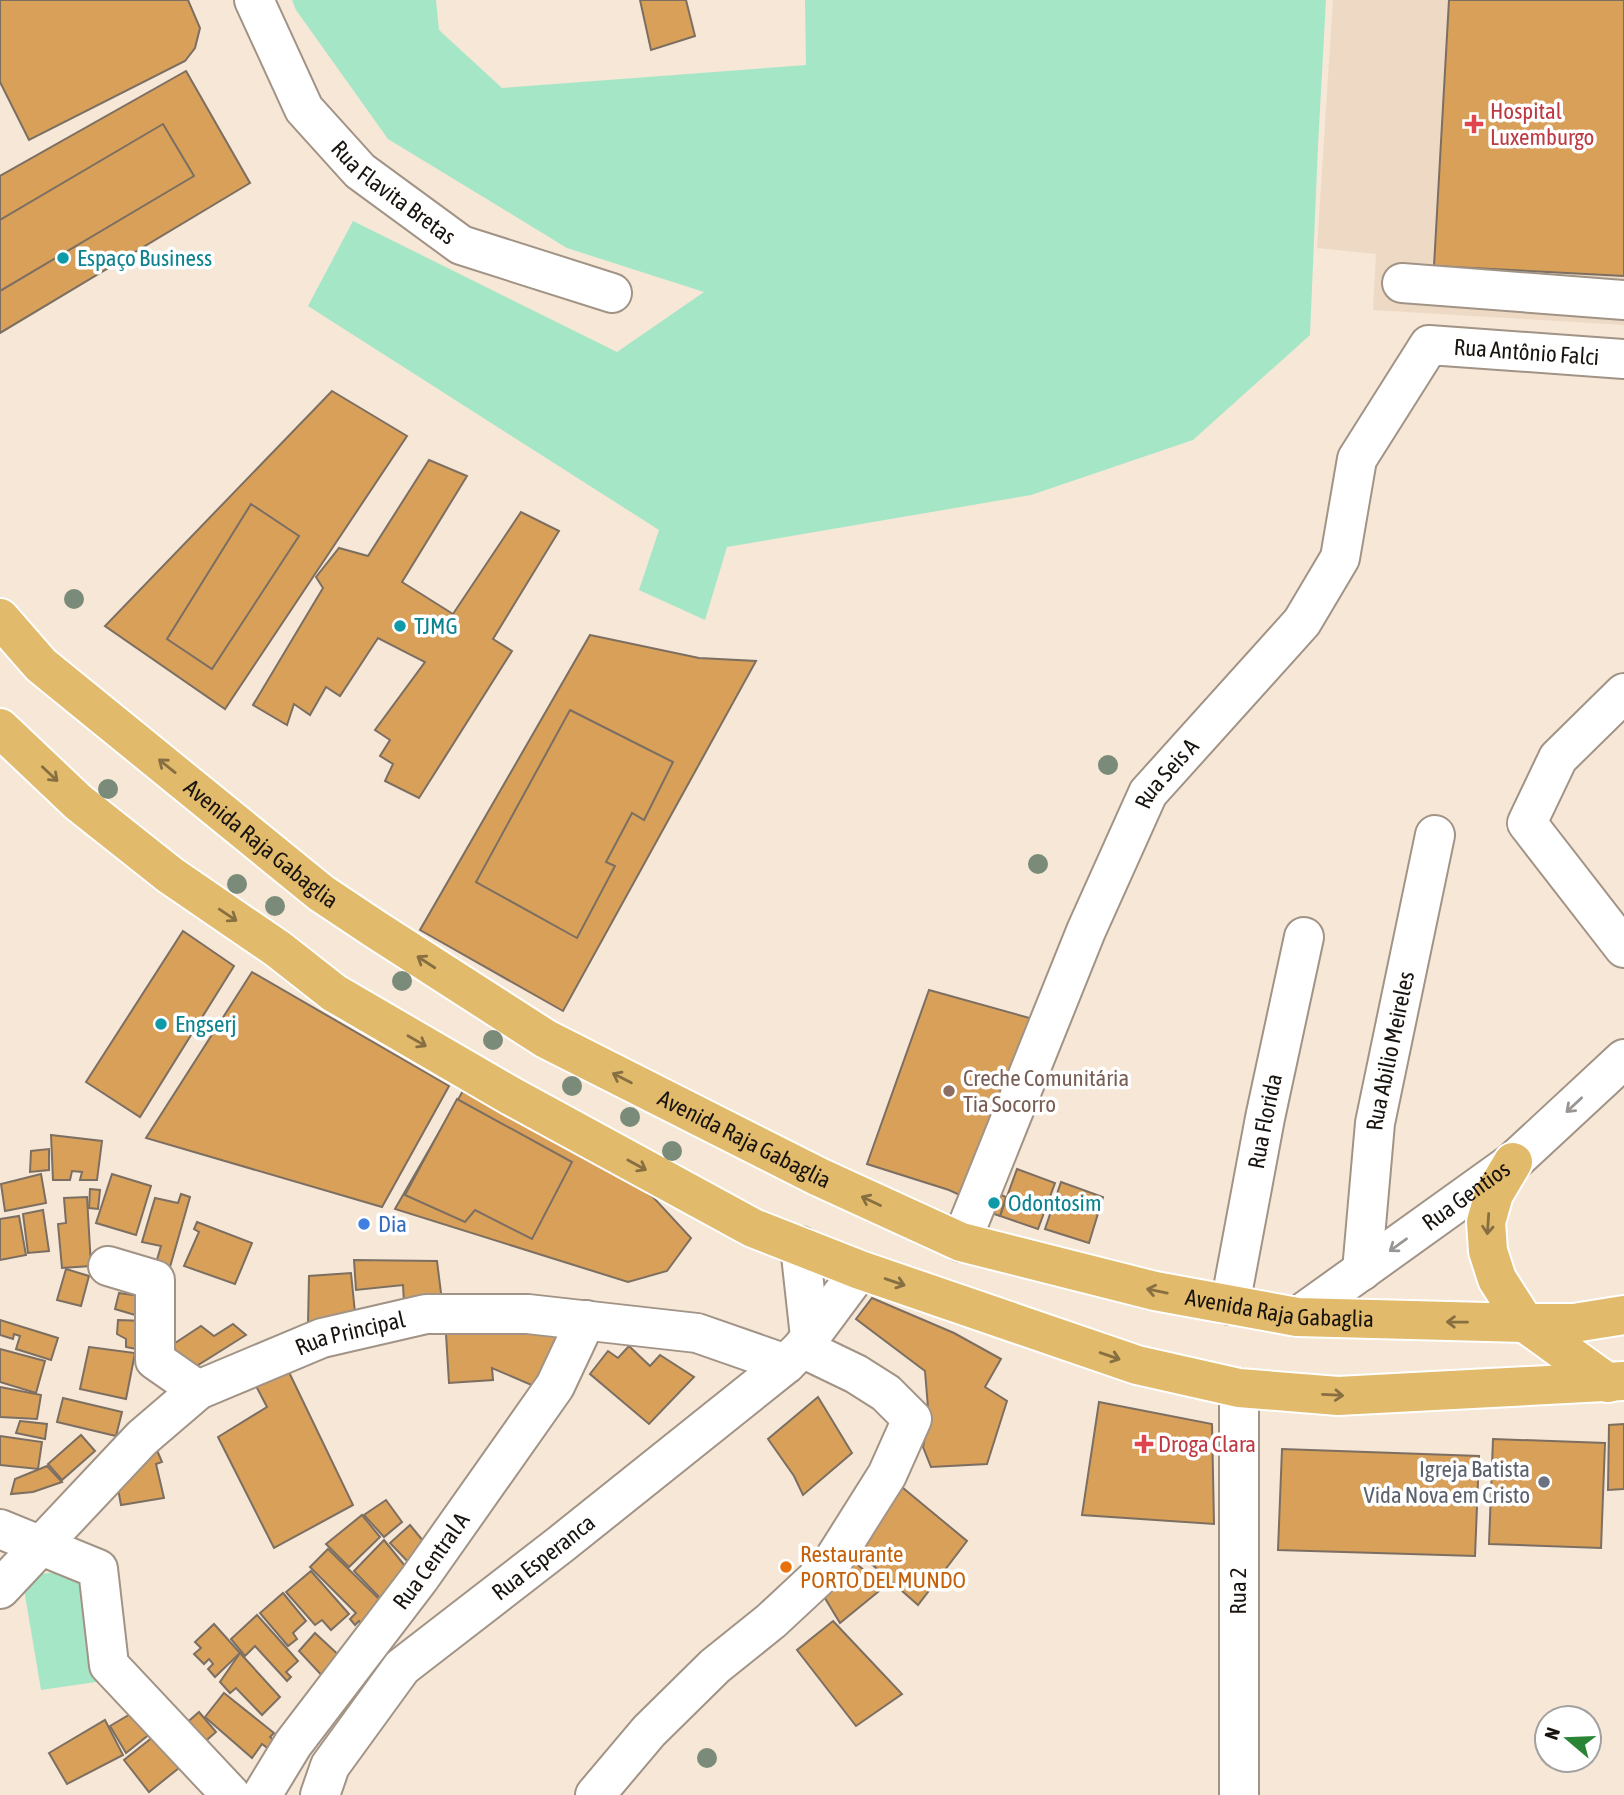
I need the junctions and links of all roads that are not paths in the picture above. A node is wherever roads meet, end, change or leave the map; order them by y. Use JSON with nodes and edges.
{"nodes":[{"id":1,"x":254,"y":0,"type":"edge"},
{"id":2,"x":1402,"y":283,"type":"dead end"},
{"id":3,"x":612,"y":293,"type":"dead end"},
{"id":4,"x":1624,"y":300,"type":"edge"},
{"id":5,"x":1429,"y":345,"type":"joint"},
{"id":6,"x":1624,"y":359,"type":"edge"},
{"id":7,"x":0,"y":618,"type":"edge"},
{"id":8,"x":1624,"y":693,"type":"edge"},
{"id":9,"x":0,"y":728,"type":"edge"},
{"id":10,"x":1435,"y":835,"type":"dead end"},
{"id":11,"x":1304,"y":937,"type":"dead end"},
{"id":12,"x":1624,"y":948,"type":"edge"},
{"id":13,"x":1624,"y":1059,"type":"edge"},
{"id":14,"x":1513,"y":1162,"type":"junction"},
{"id":15,"x":961,"y":1242,"type":"junction"},
{"id":16,"x":800,"y":1247,"type":"junction"},
{"id":17,"x":108,"y":1266,"type":"dead end"},
{"id":18,"x":860,"y":1270,"type":"junction"},
{"id":19,"x":1362,"y":1271,"type":"junction"},
{"id":20,"x":1230,"y":1305,"type":"junction"},
{"id":21,"x":1624,"y":1314,"type":"edge"},
{"id":22,"x":1297,"y":1317,"type":"junction"},
{"id":23,"x":586,"y":1320,"type":"junction"},
{"id":24,"x":1525,"y":1324,"type":"junction"},
{"id":25,"x":799,"y":1350,"type":"junction"},
{"id":26,"x":1616,"y":1382,"type":"edge"},
{"id":27,"x":1239,"y":1388,"type":"junction"},
{"id":28,"x":198,"y":1390,"type":"junction"},
{"id":29,"x":0,"y":1529,"type":"edge"},
{"id":30,"x":41,"y":1545,"type":"junction"},
{"id":31,"x":0,"y":1589,"type":"edge"},
{"id":32,"x":232,"y":1795,"type":"edge"},
{"id":33,"x":262,"y":1795,"type":"edge"},
{"id":34,"x":320,"y":1795,"type":"edge"},
{"id":35,"x":595,"y":1795,"type":"edge"},
{"id":36,"x":1239,"y":1795,"type":"edge"}],
"edges":[{"from":1,"to":3,"type":"street","name":"Rua Flavita Bretas"},
{"from":2,"to":4,"type":"street"},
{"from":5,"to":6,"type":"street","name":"Rua Antônio Falci"},
{"from":5,"to":15,"type":"street","name":"Rua Seis A"},
{"from":15,"to":7,"type":"main road","name":"Avenida Raja Gabaglia","one_way":true},
{"from":8,"to":12,"type":"street"},
{"from":9,"to":16,"type":"main road","one_way":true},
{"from":10,"to":19,"type":"street","name":"Rua Abilio Meireles"},
{"from":11,"to":20,"type":"street","name":"Rua Florida"},
{"from":13,"to":14,"type":"street","name":"Rua Gentios","one_way":true},
{"from":14,"to":19,"type":"street","name":"Rua Gentios","one_way":true},
{"from":14,"to":24,"type":"main road","one_way":true},
{"from":20,"to":15,"type":"main road","name":"Avenida Raja Gabaglia","one_way":true},
{"from":16,"to":18,"type":"main road"},
{"from":16,"to":25,"type":"street"},
{"from":17,"to":28,"type":"street"},
{"from":18,"to":25,"type":"street","name":"Rua Esperanca"},
{"from":18,"to":27,"type":"main road","one_way":true},
{"from":19,"to":22,"type":"street","name":"Rua Gentios"},
{"from":20,"to":22,"type":"main road","name":"Avenida Raja Gabaglia"},
{"from":21,"to":24,"type":"main road","name":"Avenida Raja Gabaglia"},
{"from":24,"to":22,"type":"main road","name":"Avenida Raja Gabaglia","one_way":true},
{"from":23,"to":25,"type":"street","name":"Rua Principal"},
{"from":23,"to":28,"type":"street","name":"Rua Principal"},
{"from":23,"to":33,"type":"street","name":"Rua Central A"},
{"from":24,"to":26,"type":"main road"},
{"from":25,"to":34,"type":"street","name":"Rua Esperanca"},
{"from":25,"to":35,"type":"street"},
{"from":27,"to":26,"type":"main road","one_way":true},
{"from":27,"to":36,"type":"street","name":"Rua 2"},
{"from":28,"to":30,"type":"street","name":"Rua Principal"},
{"from":29,"to":30,"type":"street"},
{"from":30,"to":31,"type":"street","name":"Rua Principal"},
{"from":30,"to":32,"type":"street"}]}
